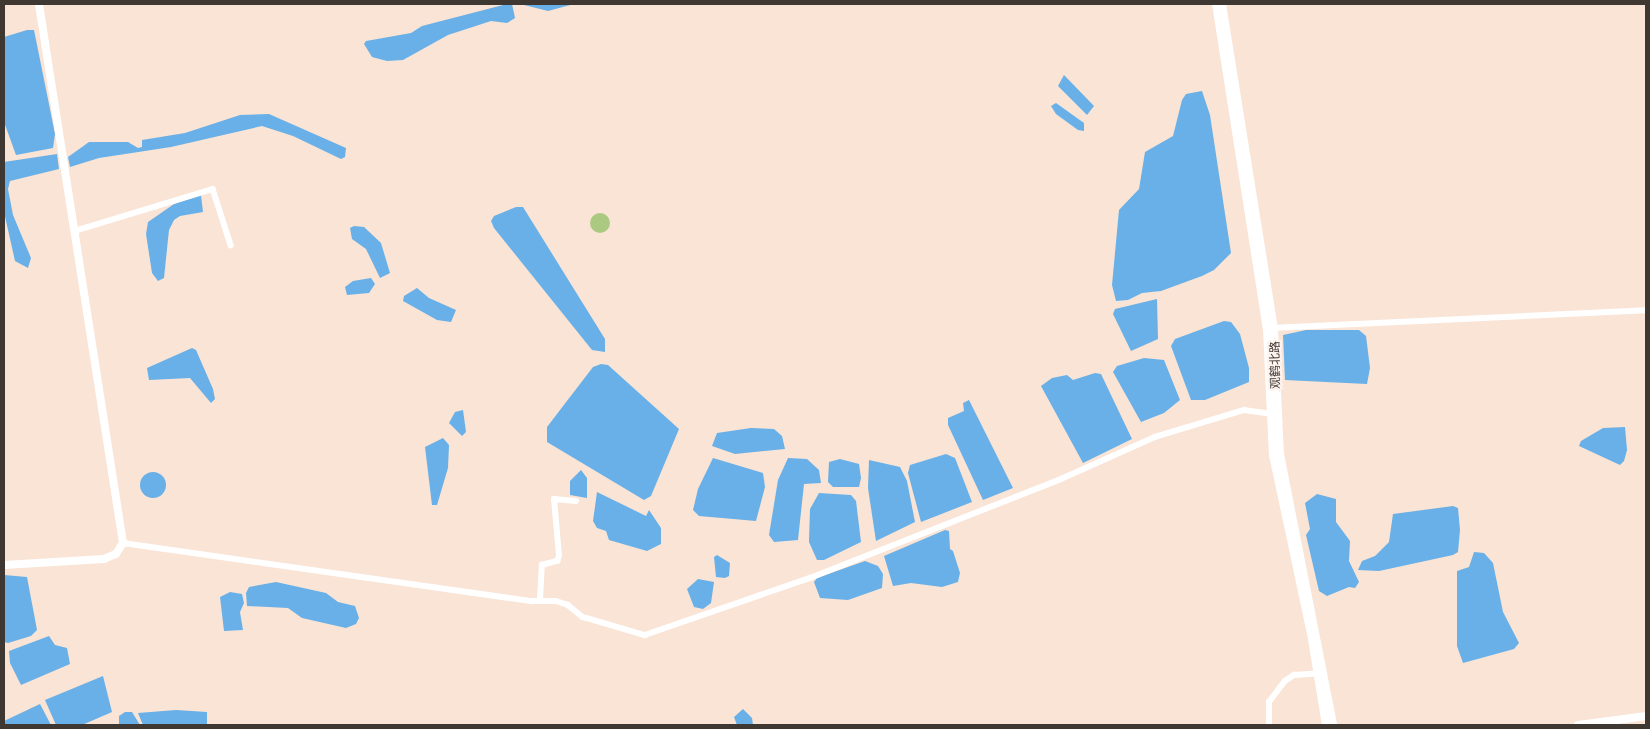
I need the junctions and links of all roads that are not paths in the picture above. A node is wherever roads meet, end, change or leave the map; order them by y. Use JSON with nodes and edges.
{"nodes":[{"id":1,"x":39,"y":4,"type":"edge"},
{"id":2,"x":1216,"y":4,"type":"edge"},
{"id":3,"x":1222,"y":4,"type":"edge"},
{"id":4,"x":74,"y":231,"type":"junction"},
{"id":5,"x":230,"y":245,"type":"dead end"},
{"id":6,"x":1646,"y":310,"type":"edge"},
{"id":7,"x":1271,"y":328,"type":"junction"},
{"id":8,"x":1273,"y":414,"type":"junction"},
{"id":9,"x":576,"y":501,"type":"dead end"},
{"id":10,"x":123,"y":543,"type":"junction"},
{"id":11,"x":4,"y":565,"type":"edge"},
{"id":12,"x":540,"y":600,"type":"junction"},
{"id":13,"x":1321,"y":673,"type":"junction"},
{"id":14,"x":1646,"y":716,"type":"edge"},
{"id":15,"x":1269,"y":725,"type":"edge"},
{"id":16,"x":1326,"y":725,"type":"edge"},
{"id":17,"x":1333,"y":725,"type":"edge"},
{"id":18,"x":1578,"y":725,"type":"edge"}],
"edges":[{"from":1,"to":4,"type":"street"},
{"from":2,"to":7,"type":"street","name":"观鹤北路"},
{"from":3,"to":7,"type":"street","name":"观鹤北路"},
{"from":4,"to":5,"type":"street"},
{"from":4,"to":10,"type":"street"},
{"from":6,"to":7,"type":"street"},
{"from":7,"to":8,"type":"street","name":"观鹤北路"},
{"from":8,"to":12,"type":"street"},
{"from":8,"to":13,"type":"street","name":"观鹤北路"},
{"from":9,"to":12,"type":"street"},
{"from":10,"to":11,"type":"street"},
{"from":10,"to":12,"type":"street"},
{"from":13,"to":15,"type":"street"},
{"from":13,"to":16,"type":"street","name":"观鹤北路"},
{"from":13,"to":17,"type":"street","name":"观鹤北路"},
{"from":14,"to":18,"type":"street"}]}
